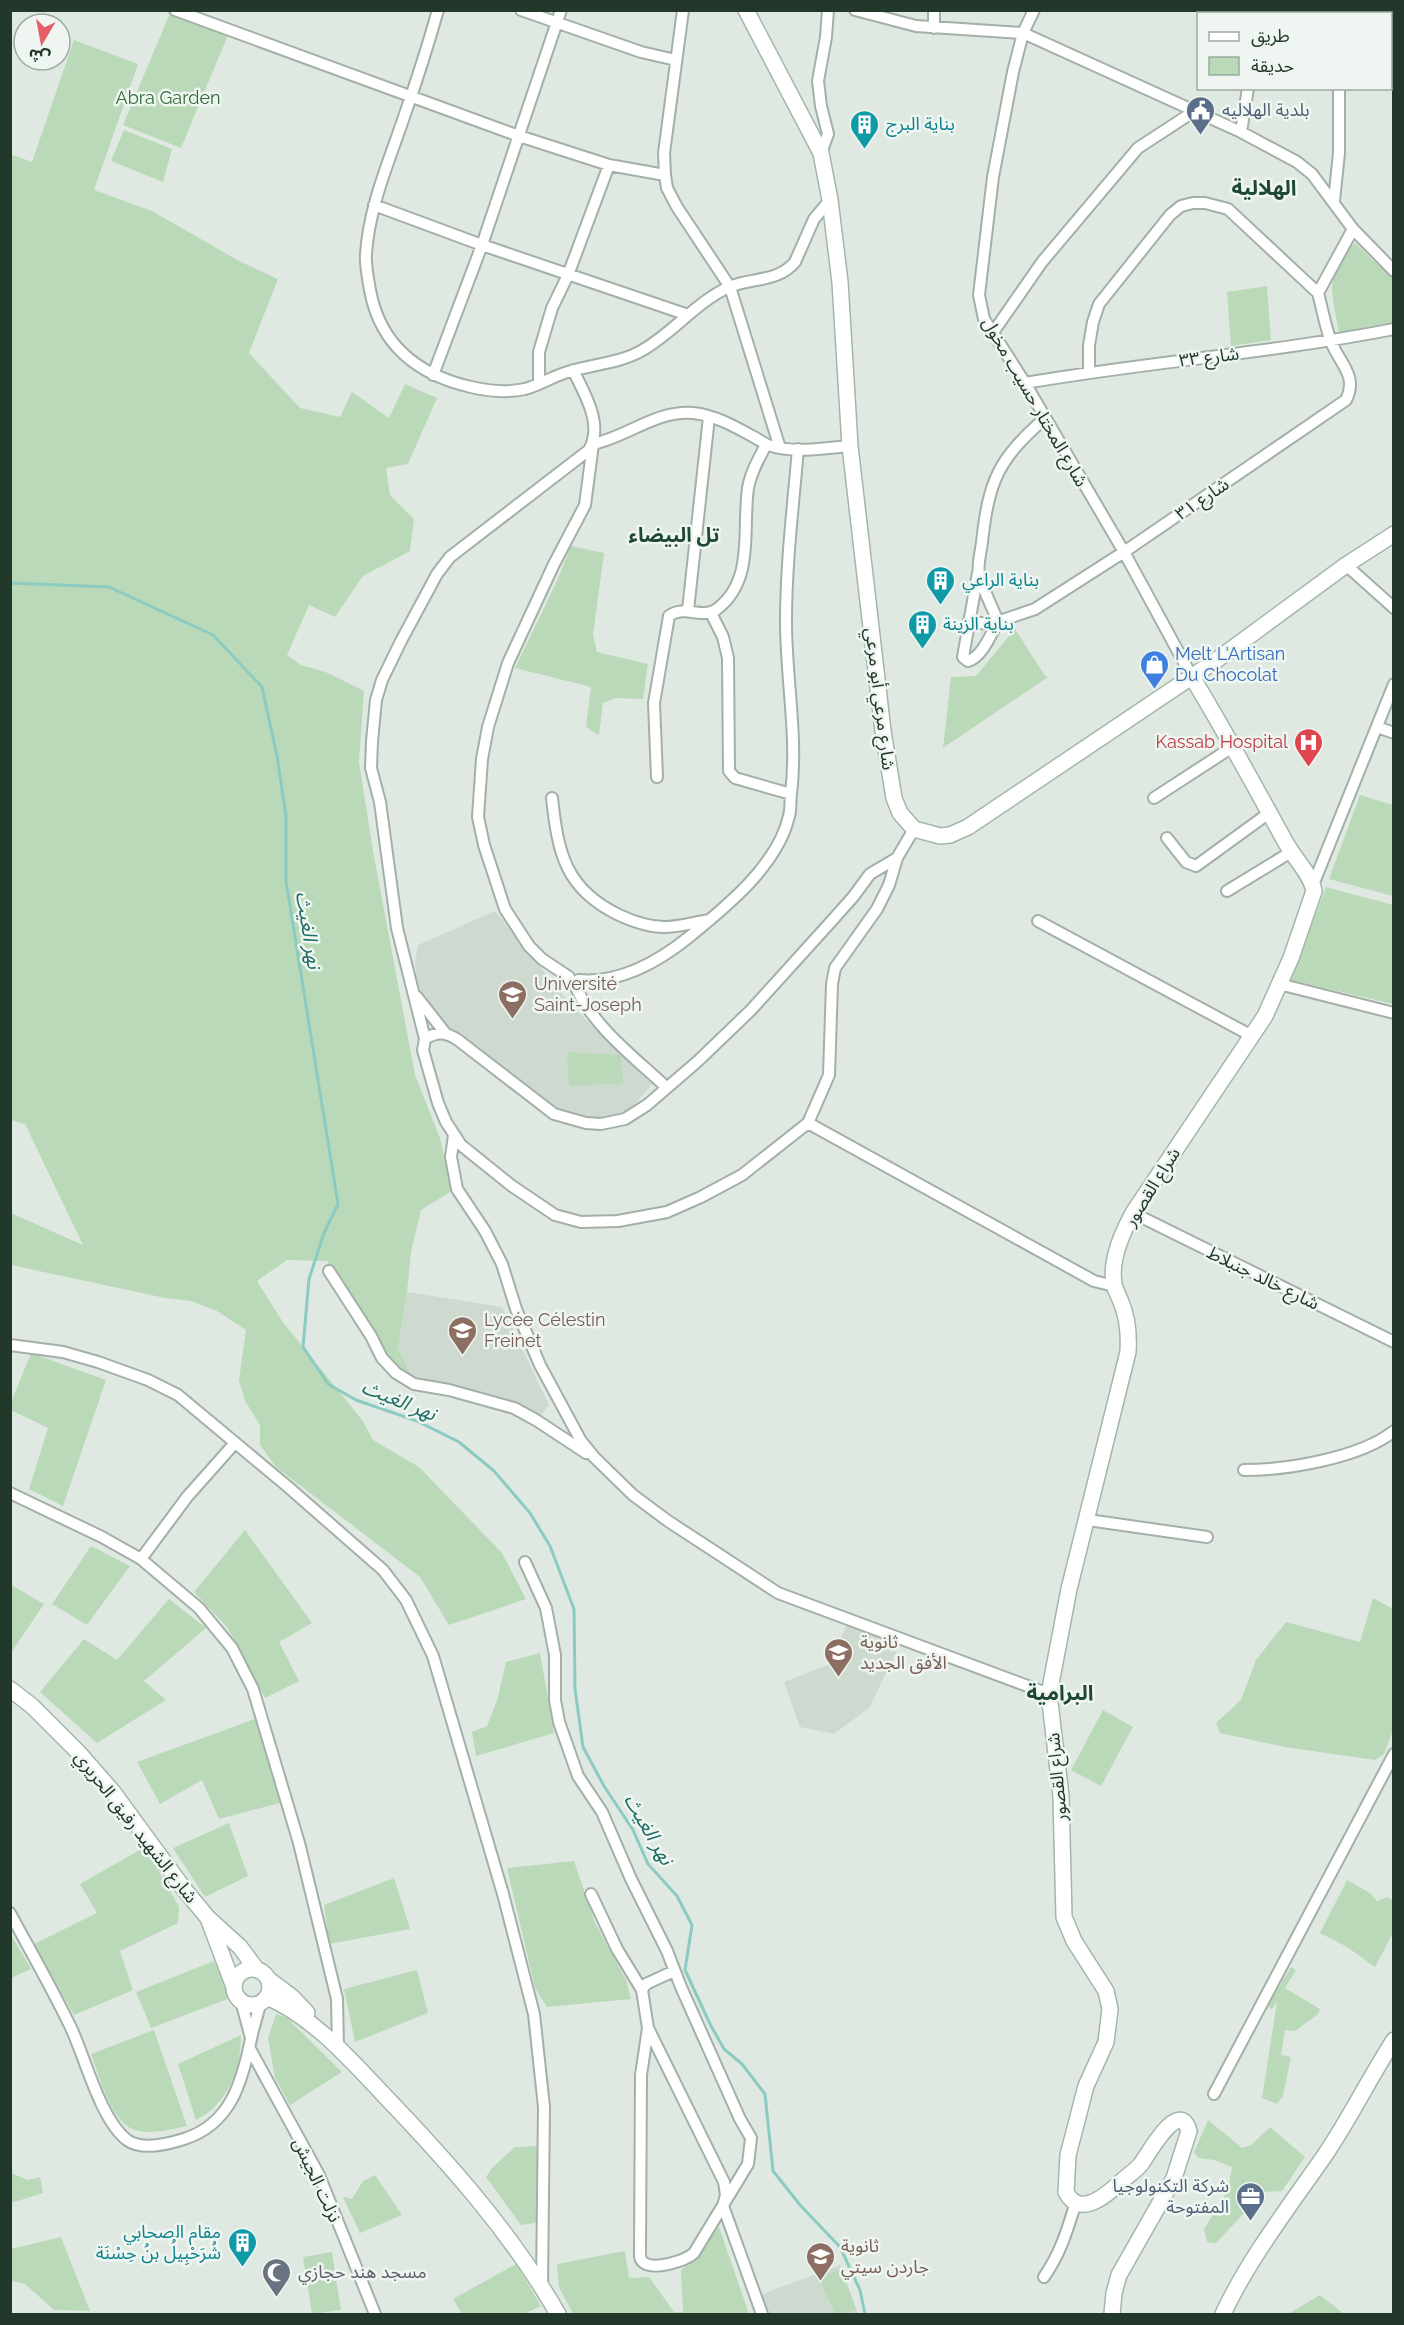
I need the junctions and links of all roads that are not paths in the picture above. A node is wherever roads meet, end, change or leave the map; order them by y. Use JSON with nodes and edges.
{"nodes":[{"id":1,"x":175,"y":10,"type":"edge"},
{"id":2,"x":438,"y":10,"type":"edge"},
{"id":3,"x":521,"y":10,"type":"edge"},
{"id":4,"x":561,"y":10,"type":"edge"},
{"id":5,"x":683,"y":10,"type":"edge"},
{"id":6,"x":746,"y":10,"type":"edge"},
{"id":7,"x":828,"y":10,"type":"edge"},
{"id":8,"x":855,"y":10,"type":"edge"},
{"id":9,"x":934,"y":10,"type":"edge"},
{"id":10,"x":1034,"y":10,"type":"edge"},
{"id":11,"x":191,"y":13,"type":"edge"},
{"id":12,"x":557,"y":23,"type":"junction"},
{"id":13,"x":934,"y":28,"type":"junction"},
{"id":14,"x":1023,"y":33,"type":"junction"},
{"id":15,"x":676,"y":60,"type":"junction"},
{"id":16,"x":1248,"y":90,"type":"edge"},
{"id":17,"x":1340,"y":90,"type":"edge"},
{"id":18,"x":412,"y":96,"type":"junction"},
{"id":19,"x":1193,"y":112,"type":"junction"},
{"id":20,"x":1241,"y":132,"type":"junction"},
{"id":21,"x":519,"y":136,"type":"junction"},
{"id":22,"x":821,"y":153,"type":"junction"},
{"id":23,"x":609,"y":165,"type":"junction"},
{"id":24,"x":664,"y":174,"type":"junction"},
{"id":25,"x":830,"y":200,"type":"junction"},
{"id":26,"x":1334,"y":201,"type":"junction"},
{"id":27,"x":374,"y":205,"type":"junction"},
{"id":28,"x":1353,"y":229,"type":"junction"},
{"id":29,"x":482,"y":245,"type":"junction"},
{"id":30,"x":1394,"y":270,"type":"edge"},
{"id":31,"x":568,"y":275,"type":"junction"},
{"id":32,"x":730,"y":287,"type":"junction"},
{"id":33,"x":1318,"y":293,"type":"junction"},
{"id":34,"x":688,"y":315,"type":"junction"},
{"id":35,"x":1394,"y":329,"type":"edge"},
{"id":36,"x":992,"y":334,"type":"junction"},
{"id":37,"x":1330,"y":341,"type":"junction"},
{"id":38,"x":573,"y":370,"type":"junction"},
{"id":39,"x":1089,"y":372,"type":"junction"},
{"id":40,"x":433,"y":375,"type":"junction"},
{"id":41,"x":539,"y":382,"type":"junction"},
{"id":42,"x":1025,"y":383,"type":"junction"},
{"id":43,"x":709,"y":417,"type":"junction"},
{"id":44,"x":1044,"y":419,"type":"junction"},
{"id":45,"x":593,"y":444,"type":"junction"},
{"id":46,"x":766,"y":445,"type":"junction"},
{"id":47,"x":850,"y":446,"type":"junction"},
{"id":48,"x":780,"y":448,"type":"junction"},
{"id":49,"x":798,"y":449,"type":"junction"},
{"id":50,"x":1394,"y":534,"type":"edge"},
{"id":51,"x":1124,"y":552,"type":"junction"},
{"id":52,"x":1346,"y":565,"type":"junction"},
{"id":53,"x":978,"y":573,"type":"junction"},
{"id":54,"x":1394,"y":608,"type":"edge"},
{"id":55,"x":688,"y":610,"type":"junction"},
{"id":56,"x":711,"y":613,"type":"junction"},
{"id":57,"x":968,"y":622,"type":"junction"},
{"id":58,"x":998,"y":622,"type":"junction"},
{"id":59,"x":1192,"y":677,"type":"junction"},
{"id":60,"x":1394,"y":684,"type":"edge"},
{"id":61,"x":1377,"y":728,"type":"junction"},
{"id":62,"x":1394,"y":733,"type":"edge"},
{"id":63,"x":1234,"y":746,"type":"junction"},
{"id":64,"x":657,"y":777,"type":"dead end"},
{"id":65,"x":791,"y":794,"type":"junction"},
{"id":66,"x":552,"y":798,"type":"dead end"},
{"id":67,"x":1155,"y":798,"type":"dead end"},
{"id":68,"x":1269,"y":813,"type":"junction"},
{"id":69,"x":914,"y":829,"type":"junction"},
{"id":70,"x":1167,"y":838,"type":"dead end"},
{"id":71,"x":1291,"y":852,"type":"junction"},
{"id":72,"x":897,"y":858,"type":"junction"},
{"id":73,"x":1313,"y":889,"type":"junction"},
{"id":74,"x":1227,"y":891,"type":"dead end"},
{"id":75,"x":710,"y":920,"type":"junction"},
{"id":76,"x":1038,"y":921,"type":"dead end"},
{"id":77,"x":574,"y":980,"type":"junction"},
{"id":78,"x":1279,"y":984,"type":"junction"},
{"id":79,"x":413,"y":992,"type":"junction"},
{"id":80,"x":1394,"y":1013,"type":"edge"},
{"id":81,"x":446,"y":1034,"type":"junction"},
{"id":82,"x":1252,"y":1036,"type":"junction"},
{"id":83,"x":425,"y":1039,"type":"junction"},
{"id":84,"x":666,"y":1087,"type":"junction"},
{"id":85,"x":808,"y":1123,"type":"junction"},
{"id":86,"x":454,"y":1135,"type":"junction"},
{"id":87,"x":1133,"y":1213,"type":"junction"},
{"id":88,"x":328,"y":1272,"type":"dead end"},
{"id":89,"x":1114,"y":1286,"type":"junction"},
{"id":90,"x":1394,"y":1342,"type":"edge"},
{"id":91,"x":10,"y":1345,"type":"edge"},
{"id":92,"x":1394,"y":1431,"type":"edge"},
{"id":93,"x":234,"y":1444,"type":"junction"},
{"id":94,"x":594,"y":1457,"type":"junction"},
{"id":95,"x":1244,"y":1470,"type":"dead end"},
{"id":96,"x":10,"y":1493,"type":"edge"},
{"id":97,"x":1088,"y":1520,"type":"junction"},
{"id":98,"x":1207,"y":1537,"type":"dead end"},
{"id":99,"x":141,"y":1559,"type":"junction"},
{"id":100,"x":525,"y":1562,"type":"dead end"},
{"id":101,"x":10,"y":1689,"type":"edge"},
{"id":102,"x":1049,"y":1694,"type":"junction"},
{"id":103,"x":1394,"y":1754,"type":"edge"},
{"id":104,"x":591,"y":1894,"type":"dead end"},
{"id":105,"x":10,"y":1913,"type":"edge"},
{"id":106,"x":208,"y":1918,"type":"junction"},
{"id":107,"x":674,"y":1971,"type":"junction"},
{"id":108,"x":262,"y":1974,"type":"junction"},
{"id":109,"x":642,"y":1990,"type":"junction"},
{"id":110,"x":238,"y":1994,"type":"junction"},
{"id":111,"x":264,"y":2000,"type":"junction"},
{"id":112,"x":648,"y":2028,"type":"junction"},
{"id":113,"x":321,"y":2032,"type":"junction"},
{"id":114,"x":1394,"y":2040,"type":"edge"},
{"id":115,"x":250,"y":2044,"type":"junction"},
{"id":116,"x":338,"y":2048,"type":"junction"},
{"id":117,"x":1214,"y":2094,"type":"dead end"},
{"id":118,"x":1076,"y":2202,"type":"junction"},
{"id":119,"x":723,"y":2206,"type":"junction"},
{"id":120,"x":1044,"y":2277,"type":"dead end"},
{"id":121,"x":542,"y":2286,"type":"junction"},
{"id":122,"x":375,"y":2314,"type":"edge"},
{"id":123,"x":558,"y":2314,"type":"edge"},
{"id":124,"x":762,"y":2314,"type":"edge"},
{"id":125,"x":1112,"y":2314,"type":"edge"},
{"id":126,"x":1223,"y":2314,"type":"edge"}],
"edges":[{"from":1,"to":11,"type":"street"},
{"from":2,"to":18,"type":"street"},
{"from":3,"to":12,"type":"street"},
{"from":4,"to":12,"type":"street"},
{"from":5,"to":15,"type":"street"},
{"from":6,"to":22,"type":"street","name":"شارع مرعي أبو مرعي"},
{"from":7,"to":22,"type":"street"},
{"from":8,"to":13,"type":"street"},
{"from":9,"to":13,"type":"street"},
{"from":10,"to":14,"type":"street","name":"شارع المختار حسيب مخول"},
{"from":11,"to":18,"type":"street"},
{"from":12,"to":15,"type":"street"},
{"from":12,"to":21,"type":"street"},
{"from":13,"to":14,"type":"street"},
{"from":14,"to":19,"type":"street"},
{"from":14,"to":36,"type":"street","name":"شارع المختار حسيب مخول"},
{"from":15,"to":24,"type":"street"},
{"from":16,"to":20,"type":"street"},
{"from":17,"to":26,"type":"street"},
{"from":18,"to":21,"type":"street"},
{"from":18,"to":27,"type":"street"},
{"from":19,"to":20,"type":"street"},
{"from":19,"to":36,"type":"street"},
{"from":20,"to":26,"type":"street"},
{"from":21,"to":23,"type":"street"},
{"from":21,"to":29,"type":"street"},
{"from":22,"to":25,"type":"street","name":"شارع مرعي أبو مرعي"},
{"from":23,"to":24,"type":"street"},
{"from":23,"to":31,"type":"street"},
{"from":24,"to":32,"type":"street"},
{"from":25,"to":32,"type":"street"},
{"from":25,"to":47,"type":"street","name":"شارع مرعي أبو مرعي"},
{"from":26,"to":28,"type":"street"},
{"from":27,"to":29,"type":"street"},
{"from":27,"to":40,"type":"street"},
{"from":28,"to":30,"type":"street"},
{"from":28,"to":33,"type":"street"},
{"from":29,"to":31,"type":"street"},
{"from":29,"to":40,"type":"street"},
{"from":31,"to":34,"type":"street"},
{"from":31,"to":41,"type":"street"},
{"from":32,"to":34,"type":"street"},
{"from":32,"to":48,"type":"street"},
{"from":33,"to":37,"type":"street","name":"شارع ٣١"},
{"from":33,"to":39,"type":"street"},
{"from":34,"to":38,"type":"street"},
{"from":35,"to":37,"type":"street","name":"شارع ٣٣"},
{"from":36,"to":42,"type":"street","name":"شارع المختار حسيب مخول"},
{"from":37,"to":39,"type":"street","name":"شارع ٣٣"},
{"from":37,"to":51,"type":"street","name":"شارع ٣١"},
{"from":38,"to":41,"type":"street"},
{"from":38,"to":45,"type":"street"},
{"from":39,"to":42,"type":"street","name":"شارع ٣٣"},
{"from":40,"to":41,"type":"street"},
{"from":42,"to":44,"type":"street","name":"شارع المختار حسيب مخول"},
{"from":43,"to":45,"type":"street"},
{"from":43,"to":46,"type":"street"},
{"from":43,"to":55,"type":"street"},
{"from":44,"to":51,"type":"street","name":"شارع المختار حسيب مخول"},
{"from":44,"to":53,"type":"street"},
{"from":45,"to":77,"type":"street"},
{"from":45,"to":79,"type":"street"},
{"from":46,"to":48,"type":"street"},
{"from":46,"to":56,"type":"street"},
{"from":47,"to":49,"type":"street"},
{"from":47,"to":69,"type":"street","name":"شارع مرعي أبو مرعي"},
{"from":48,"to":49,"type":"street"},
{"from":49,"to":65,"type":"street"},
{"from":50,"to":52,"type":"street"},
{"from":51,"to":58,"type":"street","name":"شارع ٣١"},
{"from":51,"to":59,"type":"street","name":"شارع المختار حسيب مخول"},
{"from":52,"to":54,"type":"street"},
{"from":52,"to":59,"type":"street"},
{"from":53,"to":57,"type":"street"},
{"from":53,"to":58,"type":"street"},
{"from":55,"to":56,"type":"street"},
{"from":55,"to":64,"type":"street"},
{"from":56,"to":65,"type":"street"},
{"from":57,"to":58,"type":"street","name":"شارع ٣١"},
{"from":57,"to":58,"type":"street"},
{"from":59,"to":63,"type":"street"},
{"from":59,"to":69,"type":"street"},
{"from":60,"to":61,"type":"street"},
{"from":61,"to":62,"type":"street"},
{"from":61,"to":73,"type":"street"},
{"from":63,"to":67,"type":"street"},
{"from":63,"to":68,"type":"street"},
{"from":65,"to":75,"type":"street"},
{"from":66,"to":75,"type":"street"},
{"from":68,"to":70,"type":"street"},
{"from":68,"to":71,"type":"street"},
{"from":69,"to":72,"type":"street"},
{"from":71,"to":73,"type":"street"},
{"from":71,"to":74,"type":"street"},
{"from":72,"to":84,"type":"street"},
{"from":72,"to":85,"type":"street"},
{"from":73,"to":78,"type":"street","name":"شراع القصور"},
{"from":75,"to":77,"type":"street"},
{"from":76,"to":82,"type":"street"},
{"from":77,"to":84,"type":"street"},
{"from":78,"to":80,"type":"street"},
{"from":78,"to":82,"type":"street","name":"شراع القصور"},
{"from":79,"to":81,"type":"street"},
{"from":79,"to":83,"type":"street"},
{"from":81,"to":83,"type":"street"},
{"from":81,"to":84,"type":"street"},
{"from":82,"to":87,"type":"street","name":"شراع القصور"},
{"from":83,"to":86,"type":"street"},
{"from":85,"to":86,"type":"street"},
{"from":85,"to":89,"type":"street"},
{"from":86,"to":94,"type":"street"},
{"from":87,"to":89,"type":"street","name":"شراع القصور"},
{"from":87,"to":90,"type":"street","name":"شارع خالد جنبلاط"},
{"from":88,"to":94,"type":"street"},
{"from":89,"to":97,"type":"street","name":"شراع القصور"},
{"from":91,"to":93,"type":"street"},
{"from":92,"to":95,"type":"street"},
{"from":93,"to":99,"type":"street"},
{"from":93,"to":121,"type":"street"},
{"from":94,"to":102,"type":"street"},
{"from":96,"to":99,"type":"street"},
{"from":97,"to":98,"type":"street"},
{"from":97,"to":102,"type":"street","name":"شراع القصور"},
{"from":99,"to":116,"type":"street"},
{"from":100,"to":107,"type":"street"},
{"from":101,"to":106,"type":"street","name":"شارع الشهيد رفيق الحريري"},
{"from":102,"to":118,"type":"street","name":"شراع القصور"},
{"from":103,"to":117,"type":"street"},
{"from":104,"to":109,"type":"street"},
{"from":105,"to":115,"type":"street"},
{"from":106,"to":108,"type":"street"},
{"from":106,"to":110,"type":"street"},
{"from":107,"to":109,"type":"street"},
{"from":107,"to":119,"type":"street"},
{"from":108,"to":110,"type":"street"},
{"from":108,"to":111,"type":"street"},
{"from":108,"to":113,"type":"street"},
{"from":109,"to":112,"type":"street"},
{"from":110,"to":111,"type":"street"},
{"from":110,"to":115,"type":"street","name":"نزلت الجيش"},
{"from":111,"to":113,"type":"street"},
{"from":111,"to":115,"type":"street"},
{"from":112,"to":119,"type":"street"},
{"from":112,"to":119,"type":"street"},
{"from":113,"to":116,"type":"street"},
{"from":114,"to":126,"type":"street"},
{"from":115,"to":122,"type":"street","name":"نزلت الجيش"},
{"from":116,"to":121,"type":"street"},
{"from":118,"to":120,"type":"street"},
{"from":118,"to":125,"type":"street"},
{"from":119,"to":124,"type":"street"},
{"from":121,"to":123,"type":"street"}]}
